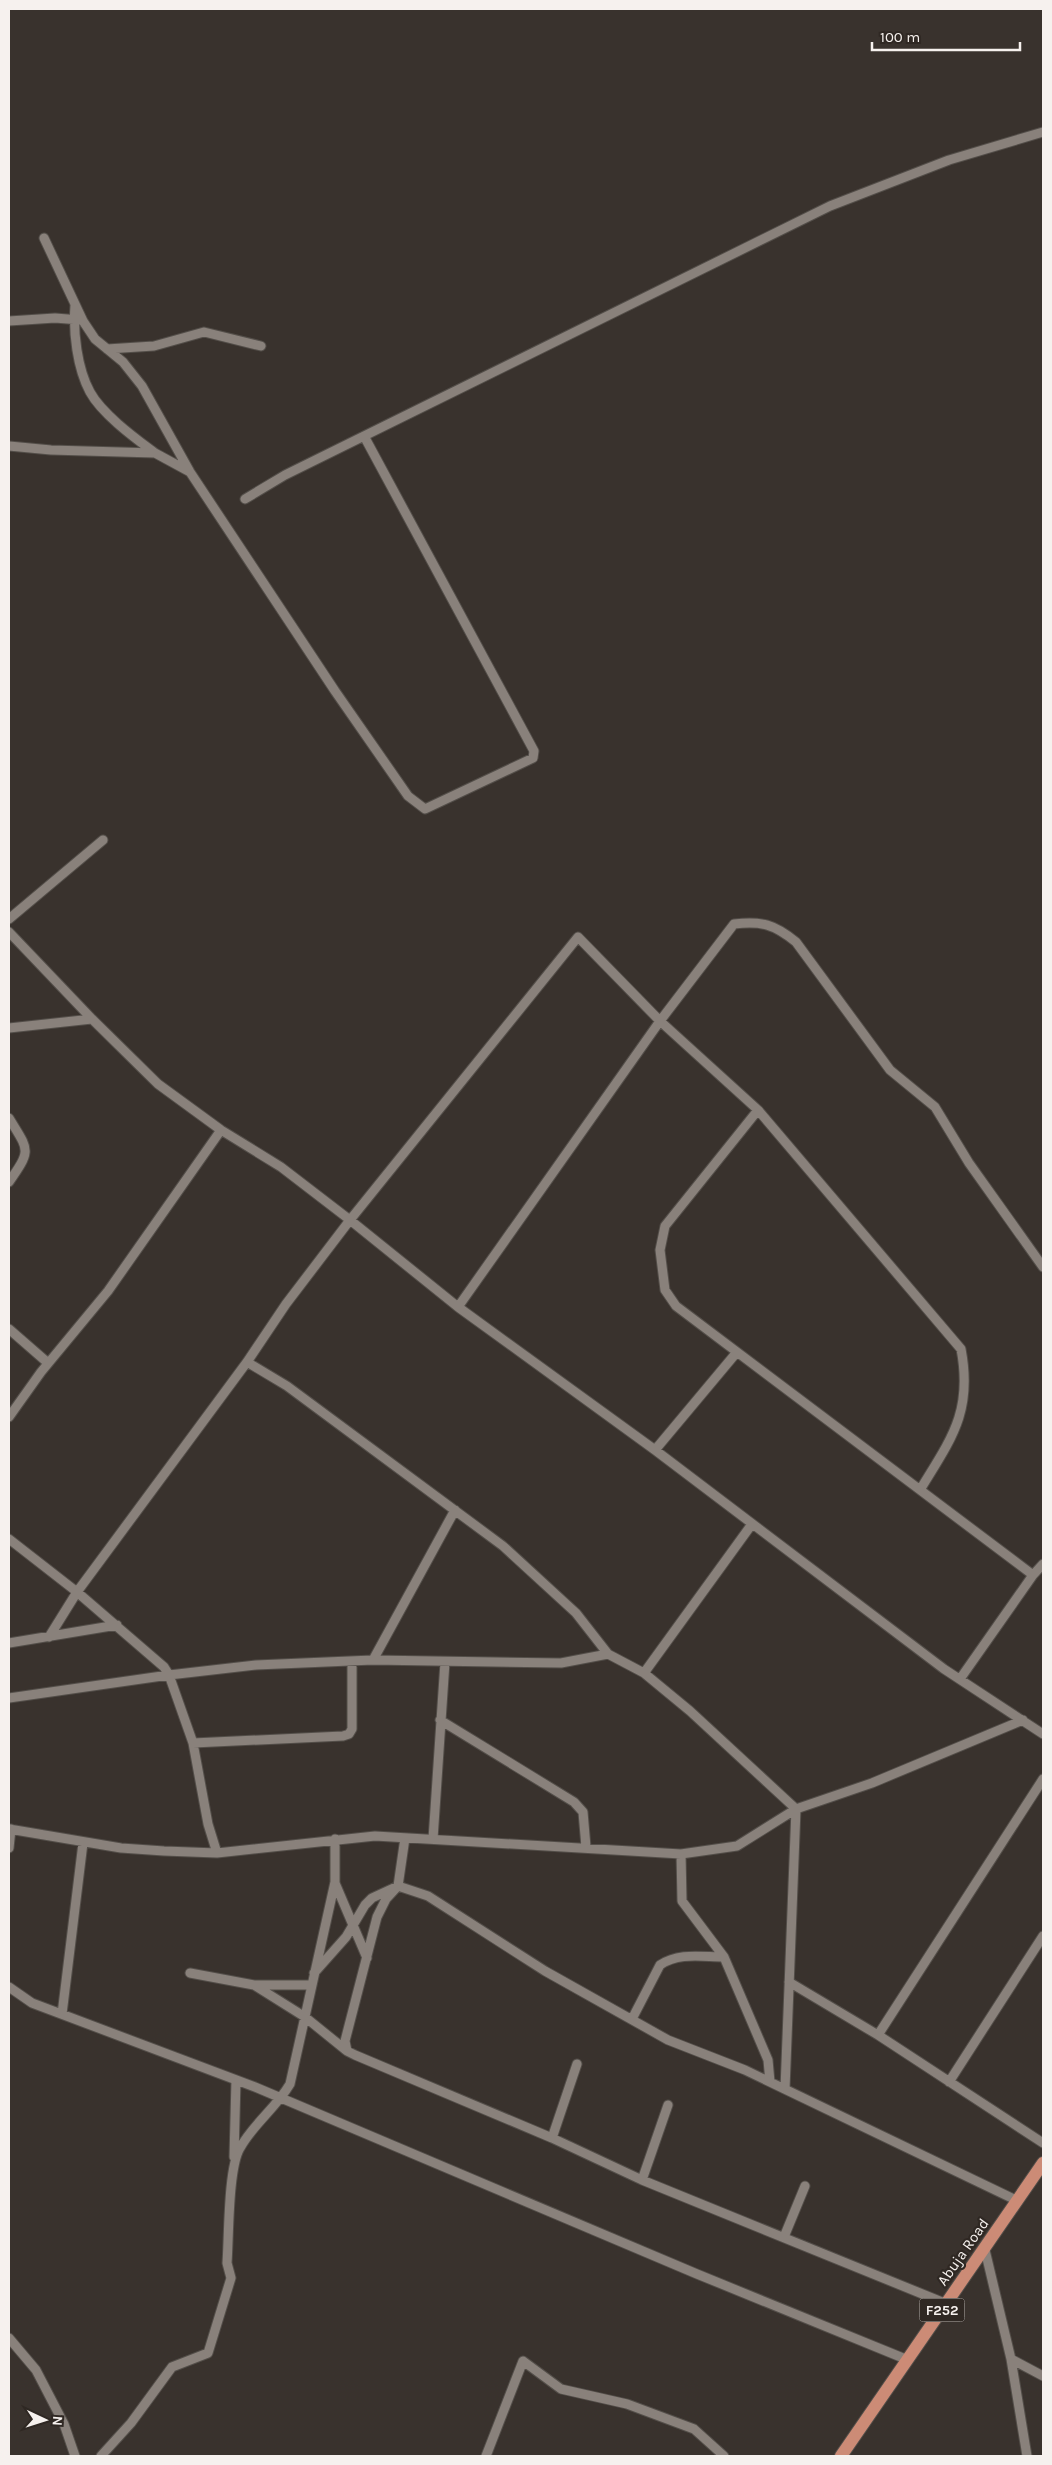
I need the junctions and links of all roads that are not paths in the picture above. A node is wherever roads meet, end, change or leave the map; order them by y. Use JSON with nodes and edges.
{"nodes":[{"id":1,"x":1043,"y":132,"type":"edge"},
{"id":2,"x":44,"y":238,"type":"dead end"},
{"id":3,"x":78,"y":320,"type":"junction"},
{"id":4,"x":9,"y":321,"type":"edge"},
{"id":5,"x":261,"y":346,"type":"dead end"},
{"id":6,"x":107,"y":349,"type":"junction"},
{"id":7,"x":364,"y":436,"type":"junction"},
{"id":8,"x":9,"y":446,"type":"edge"},
{"id":9,"x":154,"y":453,"type":"junction"},
{"id":10,"x":190,"y":472,"type":"junction"},
{"id":11,"x":245,"y":499,"type":"dead end"},
{"id":12,"x":102,"y":840,"type":"dead end"},
{"id":13,"x":9,"y":919,"type":"edge"},
{"id":14,"x":9,"y":932,"type":"edge"},
{"id":15,"x":92,"y":1019,"type":"junction"},
{"id":16,"x":660,"y":1021,"type":"junction"},
{"id":17,"x":9,"y":1028,"type":"edge"},
{"id":18,"x":758,"y":1110,"type":"junction"},
{"id":19,"x":9,"y":1118,"type":"edge"},
{"id":20,"x":221,"y":1130,"type":"junction"},
{"id":21,"x":9,"y":1182,"type":"edge"},
{"id":22,"x":350,"y":1220,"type":"junction"},
{"id":23,"x":1043,"y":1267,"type":"edge"},
{"id":24,"x":458,"y":1307,"type":"junction"},
{"id":25,"x":9,"y":1329,"type":"edge"},
{"id":26,"x":737,"y":1352,"type":"junction"},
{"id":27,"x":247,"y":1362,"type":"junction"},
{"id":28,"x":48,"y":1363,"type":"junction"},
{"id":29,"x":9,"y":1417,"type":"edge"},
{"id":30,"x":655,"y":1450,"type":"junction"},
{"id":31,"x":920,"y":1490,"type":"junction"},
{"id":32,"x":455,"y":1510,"type":"junction"},
{"id":33,"x":752,"y":1524,"type":"junction"},
{"id":34,"x":9,"y":1539,"type":"edge"},
{"id":35,"x":1043,"y":1564,"type":"edge"},
{"id":36,"x":1033,"y":1575,"type":"junction"},
{"id":37,"x":76,"y":1592,"type":"junction"},
{"id":38,"x":117,"y":1625,"type":"junction"},
{"id":39,"x":49,"y":1636,"type":"junction"},
{"id":40,"x":9,"y":1643,"type":"edge"},
{"id":41,"x":608,"y":1654,"type":"junction"},
{"id":42,"x":373,"y":1660,"type":"junction"},
{"id":43,"x":352,"y":1661,"type":"junction"},
{"id":44,"x":445,"y":1662,"type":"junction"},
{"id":45,"x":644,"y":1673,"type":"junction"},
{"id":46,"x":169,"y":1675,"type":"junction"},
{"id":47,"x":960,"y":1679,"type":"junction"},
{"id":48,"x":9,"y":1698,"type":"edge"},
{"id":49,"x":440,"y":1720,"type":"junction"},
{"id":50,"x":1023,"y":1720,"type":"junction"},
{"id":51,"x":1043,"y":1734,"type":"edge"},
{"id":52,"x":193,"y":1743,"type":"junction"},
{"id":53,"x":1043,"y":1779,"type":"edge"},
{"id":54,"x":796,"y":1810,"type":"junction"},
{"id":55,"x":10,"y":1829,"type":"edge"},
{"id":56,"x":405,"y":1838,"type":"junction"},
{"id":57,"x":335,"y":1839,"type":"junction"},
{"id":58,"x":433,"y":1839,"type":"junction"},
{"id":59,"x":83,"y":1843,"type":"junction"},
{"id":60,"x":586,"y":1847,"type":"junction"},
{"id":61,"x":9,"y":1848,"type":"edge"},
{"id":62,"x":218,"y":1853,"type":"junction"},
{"id":63,"x":681,"y":1854,"type":"junction"},
{"id":64,"x":335,"y":1882,"type":"junction"},
{"id":65,"x":398,"y":1886,"type":"junction"},
{"id":66,"x":354,"y":1925,"type":"junction"},
{"id":67,"x":1043,"y":1936,"type":"edge"},
{"id":68,"x":724,"y":1957,"type":"junction"},
{"id":69,"x":367,"y":1958,"type":"junction"},
{"id":70,"x":190,"y":1973,"type":"dead end"},
{"id":71,"x":314,"y":1973,"type":"junction"},
{"id":72,"x":788,"y":1982,"type":"junction"},
{"id":73,"x":254,"y":1985,"type":"junction"},
{"id":74,"x":312,"y":1985,"type":"junction"},
{"id":75,"x":9,"y":1987,"type":"edge"},
{"id":76,"x":62,"y":2014,"type":"junction"},
{"id":77,"x":305,"y":2017,"type":"junction"},
{"id":78,"x":632,"y":2019,"type":"junction"},
{"id":79,"x":878,"y":2035,"type":"junction"},
{"id":80,"x":347,"y":2051,"type":"junction"},
{"id":81,"x":577,"y":2064,"type":"dead end"},
{"id":82,"x":236,"y":2080,"type":"junction"},
{"id":83,"x":770,"y":2082,"type":"junction"},
{"id":84,"x":949,"y":2082,"type":"junction"},
{"id":85,"x":785,"y":2089,"type":"junction"},
{"id":86,"x":281,"y":2098,"type":"junction"},
{"id":87,"x":668,"y":2105,"type":"dead end"},
{"id":88,"x":552,"y":2138,"type":"junction"},
{"id":89,"x":1043,"y":2143,"type":"edge"},
{"id":90,"x":1043,"y":2163,"type":"edge"},
{"id":91,"x":234,"y":2166,"type":"junction"},
{"id":92,"x":642,"y":2180,"type":"junction"},
{"id":93,"x":805,"y":2186,"type":"dead end"},
{"id":94,"x":1018,"y":2201,"type":"junction"},
{"id":95,"x":784,"y":2237,"type":"junction"},
{"id":96,"x":985,"y":2250,"type":"junction"},
{"id":97,"x":947,"y":2304,"type":"junction"},
{"id":98,"x":9,"y":2338,"type":"edge"},
{"id":99,"x":1011,"y":2359,"type":"junction"},
{"id":100,"x":908,"y":2360,"type":"junction"},
{"id":101,"x":1043,"y":2376,"type":"edge"},
{"id":102,"x":75,"y":2456,"type":"edge"},
{"id":103,"x":101,"y":2456,"type":"edge"},
{"id":104,"x":486,"y":2456,"type":"edge"},
{"id":105,"x":724,"y":2456,"type":"edge"},
{"id":106,"x":841,"y":2456,"type":"edge"},
{"id":107,"x":1028,"y":2456,"type":"edge"}],
"edges":[{"from":1,"to":7,"type":"street"},
{"from":2,"to":3,"type":"street"},
{"from":3,"to":4,"type":"street"},
{"from":3,"to":6,"type":"street"},
{"from":3,"to":9,"type":"street"},
{"from":5,"to":6,"type":"street"},
{"from":6,"to":10,"type":"street"},
{"from":7,"to":10,"type":"street"},
{"from":7,"to":11,"type":"street"},
{"from":8,"to":9,"type":"street"},
{"from":9,"to":10,"type":"street"},
{"from":12,"to":13,"type":"street"},
{"from":14,"to":15,"type":"street"},
{"from":15,"to":17,"type":"street"},
{"from":15,"to":20,"type":"street"},
{"from":16,"to":18,"type":"street"},
{"from":16,"to":22,"type":"street"},
{"from":16,"to":23,"type":"street"},
{"from":16,"to":24,"type":"street"},
{"from":18,"to":26,"type":"street"},
{"from":18,"to":31,"type":"street"},
{"from":19,"to":21,"type":"street"},
{"from":20,"to":22,"type":"street"},
{"from":20,"to":28,"type":"street"},
{"from":22,"to":24,"type":"street"},
{"from":22,"to":27,"type":"street"},
{"from":24,"to":30,"type":"street"},
{"from":25,"to":28,"type":"street"},
{"from":26,"to":30,"type":"street"},
{"from":26,"to":31,"type":"street"},
{"from":27,"to":32,"type":"street"},
{"from":27,"to":37,"type":"street"},
{"from":28,"to":29,"type":"street"},
{"from":30,"to":33,"type":"street"},
{"from":31,"to":36,"type":"street"},
{"from":32,"to":41,"type":"street"},
{"from":32,"to":42,"type":"street"},
{"from":33,"to":45,"type":"street"},
{"from":33,"to":47,"type":"street"},
{"from":34,"to":37,"type":"street"},
{"from":35,"to":36,"type":"street"},
{"from":36,"to":47,"type":"street"},
{"from":37,"to":38,"type":"street"},
{"from":37,"to":39,"type":"street"},
{"from":38,"to":39,"type":"street"},
{"from":38,"to":46,"type":"street"},
{"from":39,"to":40,"type":"street"},
{"from":41,"to":44,"type":"street"},
{"from":41,"to":45,"type":"street"},
{"from":42,"to":43,"type":"street"},
{"from":42,"to":44,"type":"street"},
{"from":43,"to":46,"type":"street"},
{"from":43,"to":52,"type":"street"},
{"from":44,"to":49,"type":"street"},
{"from":45,"to":54,"type":"street"},
{"from":46,"to":48,"type":"street"},
{"from":46,"to":52,"type":"street"},
{"from":47,"to":50,"type":"street"},
{"from":49,"to":58,"type":"street"},
{"from":49,"to":60,"type":"street"},
{"from":50,"to":51,"type":"street"},
{"from":50,"to":54,"type":"street"},
{"from":52,"to":62,"type":"street"},
{"from":53,"to":79,"type":"street"},
{"from":54,"to":63,"type":"street"},
{"from":54,"to":72,"type":"street"},
{"from":55,"to":59,"type":"street"},
{"from":55,"to":61,"type":"street"},
{"from":56,"to":57,"type":"street"},
{"from":56,"to":58,"type":"street"},
{"from":56,"to":65,"type":"street"},
{"from":57,"to":62,"type":"street"},
{"from":57,"to":64,"type":"street"},
{"from":58,"to":60,"type":"street"},
{"from":59,"to":62,"type":"street"},
{"from":59,"to":76,"type":"street"},
{"from":60,"to":63,"type":"street"},
{"from":63,"to":68,"type":"street"},
{"from":64,"to":66,"type":"street"},
{"from":64,"to":71,"type":"street"},
{"from":65,"to":66,"type":"street"},
{"from":65,"to":69,"type":"street"},
{"from":65,"to":78,"type":"street"},
{"from":66,"to":69,"type":"street"},
{"from":66,"to":71,"type":"street"},
{"from":67,"to":84,"type":"street"},
{"from":68,"to":78,"type":"street"},
{"from":68,"to":83,"type":"street"},
{"from":69,"to":80,"type":"street"},
{"from":70,"to":73,"type":"street"},
{"from":71,"to":74,"type":"street"},
{"from":72,"to":79,"type":"street"},
{"from":72,"to":85,"type":"street"},
{"from":73,"to":74,"type":"street"},
{"from":73,"to":77,"type":"street"},
{"from":74,"to":77,"type":"street"},
{"from":75,"to":76,"type":"street"},
{"from":76,"to":82,"type":"street"},
{"from":77,"to":80,"type":"street"},
{"from":77,"to":86,"type":"street"},
{"from":78,"to":83,"type":"street"},
{"from":79,"to":84,"type":"street"},
{"from":80,"to":88,"type":"street"},
{"from":81,"to":88,"type":"street"},
{"from":82,"to":86,"type":"street"},
{"from":82,"to":91,"type":"street"},
{"from":83,"to":85,"type":"street"},
{"from":84,"to":89,"type":"street"},
{"from":85,"to":94,"type":"street"},
{"from":86,"to":91,"type":"street"},
{"from":86,"to":100,"type":"street"},
{"from":87,"to":92,"type":"street"},
{"from":88,"to":92,"type":"street"},
{"from":90,"to":94,"type":"main road","name":"Abuja Road","number":"F252"},
{"from":91,"to":103,"type":"street"},
{"from":92,"to":95,"type":"street"},
{"from":93,"to":95,"type":"street"},
{"from":94,"to":96,"type":"main road","name":"Abuja Road","number":"F252"},
{"from":95,"to":97,"type":"street"},
{"from":96,"to":97,"type":"main road","name":"Abuja Road","number":"F252"},
{"from":96,"to":99,"type":"street"},
{"from":97,"to":100,"type":"main road","name":"Abuja Road","number":"F252"},
{"from":98,"to":102,"type":"street"},
{"from":99,"to":101,"type":"street"},
{"from":99,"to":107,"type":"street"},
{"from":100,"to":106,"type":"main road","name":"Abuja Road","number":"F252"},
{"from":104,"to":105,"type":"street"}]}
